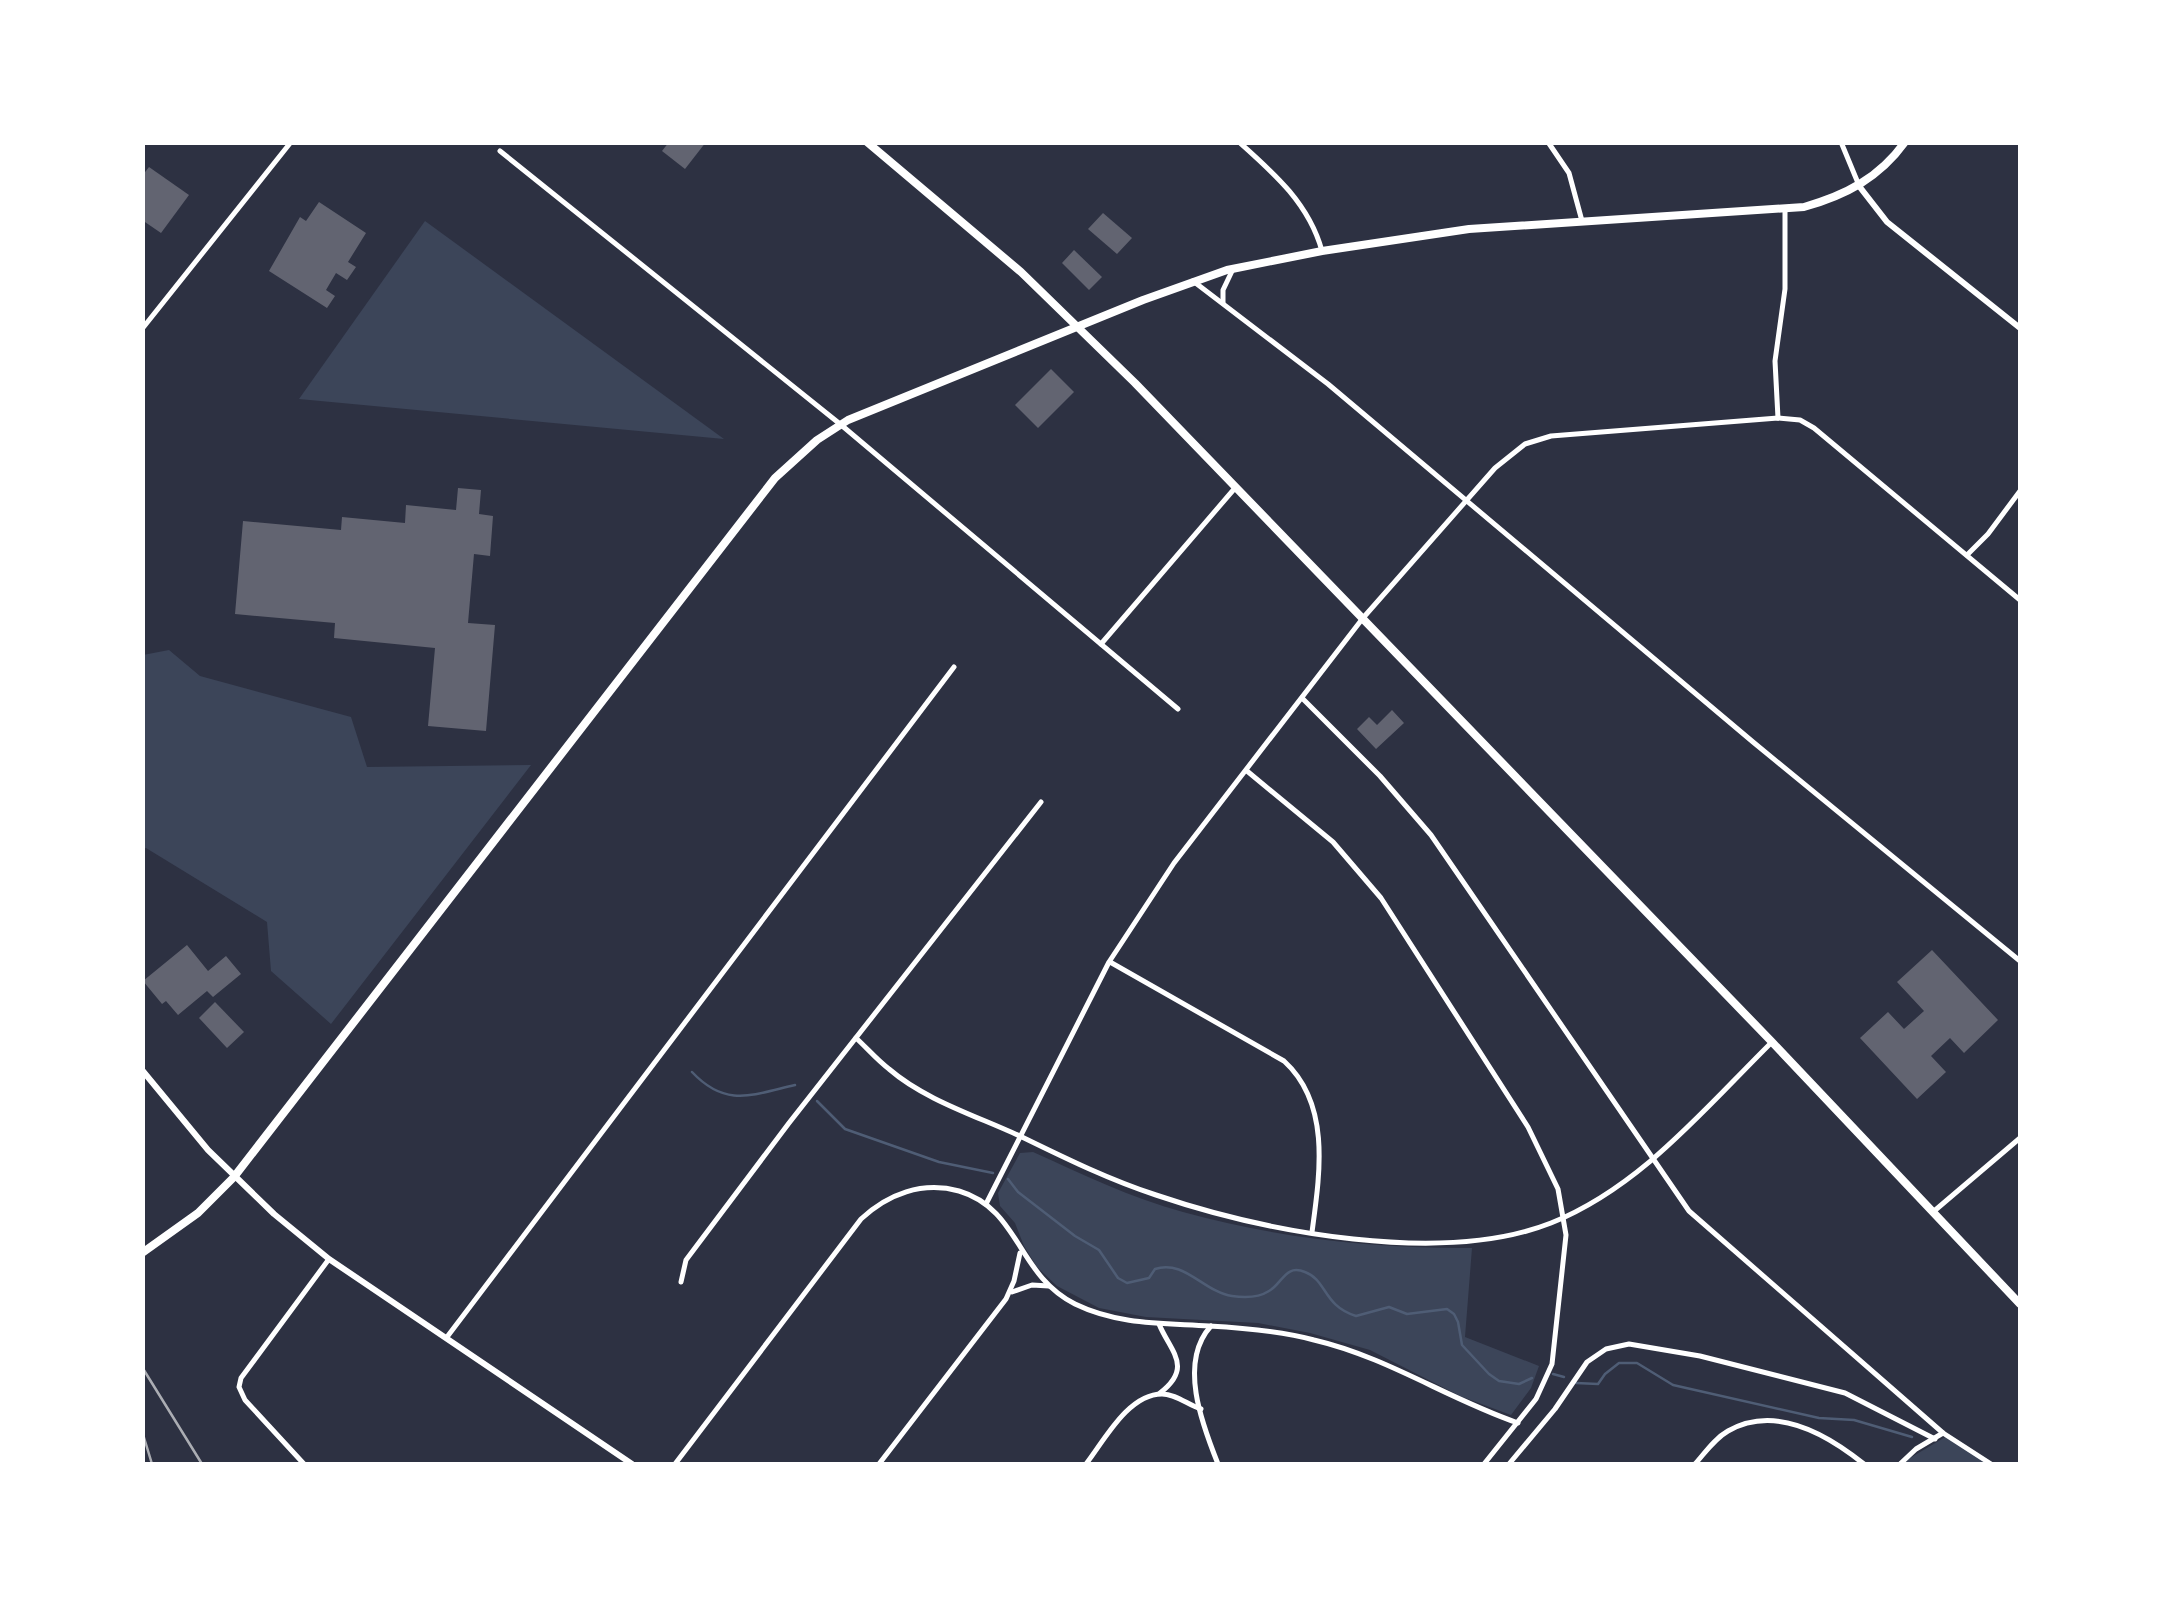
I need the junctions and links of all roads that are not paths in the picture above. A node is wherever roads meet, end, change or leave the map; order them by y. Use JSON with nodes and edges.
{"nodes":[{"id":1,"x":292,"y":142,"type":"edge"},
{"id":2,"x":867,"y":142,"type":"edge"},
{"id":3,"x":1239,"y":142,"type":"edge"},
{"id":4,"x":1548,"y":142,"type":"edge"},
{"id":5,"x":1841,"y":142,"type":"edge"},
{"id":6,"x":1905,"y":142,"type":"edge"},
{"id":7,"x":500,"y":151,"type":"dead end"},
{"id":8,"x":1859,"y":186,"type":"junction"},
{"id":9,"x":1785,"y":210,"type":"junction"},
{"id":10,"x":1582,"y":221,"type":"junction"},
{"id":11,"x":1322,"y":252,"type":"junction"},
{"id":12,"x":1233,"y":269,"type":"junction"},
{"id":13,"x":1193,"y":280,"type":"junction"},
{"id":14,"x":1223,"y":303,"type":"junction"},
{"id":15,"x":1078,"y":326,"type":"junction"},
{"id":16,"x":2020,"y":328,"type":"edge"},
{"id":17,"x":142,"y":329,"type":"edge"},
{"id":18,"x":1778,"y":418,"type":"junction"},
{"id":19,"x":840,"y":424,"type":"junction"},
{"id":20,"x":1235,"y":488,"type":"junction"},
{"id":21,"x":2020,"y":491,"type":"edge"},
{"id":22,"x":1468,"y":500,"type":"junction"},
{"id":23,"x":1967,"y":555,"type":"junction"},
{"id":24,"x":2020,"y":600,"type":"edge"},
{"id":25,"x":1363,"y":618,"type":"junction"},
{"id":26,"x":1101,"y":644,"type":"junction"},
{"id":27,"x":954,"y":668,"type":"dead end"},
{"id":28,"x":1302,"y":698,"type":"junction"},
{"id":29,"x":1178,"y":709,"type":"dead end"},
{"id":30,"x":1247,"y":771,"type":"junction"},
{"id":31,"x":1041,"y":802,"type":"dead end"},
{"id":32,"x":2020,"y":960,"type":"edge"},
{"id":33,"x":1109,"y":962,"type":"junction"},
{"id":34,"x":856,"y":1038,"type":"junction"},
{"id":35,"x":1772,"y":1042,"type":"junction"},
{"id":36,"x":142,"y":1070,"type":"edge"},
{"id":37,"x":1020,"y":1136,"type":"junction"},
{"id":38,"x":2020,"y":1138,"type":"edge"},
{"id":39,"x":1652,"y":1160,"type":"junction"},
{"id":40,"x":234,"y":1177,"type":"junction"},
{"id":41,"x":986,"y":1204,"type":"junction"},
{"id":42,"x":1932,"y":1212,"type":"junction"},
{"id":43,"x":1565,"y":1217,"type":"junction"},
{"id":44,"x":1312,"y":1232,"type":"junction"},
{"id":45,"x":1020,"y":1251,"type":"junction"},
{"id":46,"x":142,"y":1253,"type":"edge"},
{"id":47,"x":329,"y":1259,"type":"junction"},
{"id":48,"x":681,"y":1282,"type":"dead end"},
{"id":49,"x":1050,"y":1286,"type":"junction"},
{"id":50,"x":1009,"y":1294,"type":"junction"},
{"id":51,"x":2020,"y":1304,"type":"edge"},
{"id":52,"x":1160,"y":1324,"type":"junction"},
{"id":53,"x":1210,"y":1326,"type":"junction"},
{"id":54,"x":448,"y":1337,"type":"junction"},
{"id":55,"x":1160,"y":1394,"type":"junction"},
{"id":56,"x":1200,"y":1409,"type":"junction"},
{"id":57,"x":1518,"y":1424,"type":"junction"},
{"id":58,"x":1943,"y":1434,"type":"junction"},
{"id":59,"x":1935,"y":1439,"type":"junction"},
{"id":60,"x":304,"y":1464,"type":"edge"},
{"id":61,"x":632,"y":1464,"type":"edge"},
{"id":62,"x":675,"y":1464,"type":"edge"},
{"id":63,"x":879,"y":1464,"type":"edge"},
{"id":64,"x":1086,"y":1464,"type":"edge"},
{"id":65,"x":1218,"y":1464,"type":"edge"},
{"id":66,"x":1484,"y":1464,"type":"edge"},
{"id":67,"x":1509,"y":1464,"type":"edge"},
{"id":68,"x":1695,"y":1464,"type":"edge"},
{"id":69,"x":1864,"y":1464,"type":"edge"},
{"id":70,"x":1900,"y":1464,"type":"edge"},
{"id":71,"x":1991,"y":1464,"type":"edge"}],
"edges":[{"from":1,"to":17,"type":"street"},
{"from":2,"to":15,"type":"main road"},
{"from":3,"to":11,"type":"street"},
{"from":4,"to":10,"type":"street"},
{"from":5,"to":8,"type":"street"},
{"from":6,"to":8,"type":"main road"},
{"from":7,"to":19,"type":"street"},
{"from":8,"to":9,"type":"main road"},
{"from":8,"to":16,"type":"street"},
{"from":9,"to":10,"type":"main road"},
{"from":9,"to":18,"type":"street"},
{"from":10,"to":11,"type":"main road"},
{"from":11,"to":12,"type":"main road"},
{"from":12,"to":13,"type":"main road"},
{"from":12,"to":14,"type":"street"},
{"from":13,"to":14,"type":"street"},
{"from":13,"to":15,"type":"main road"},
{"from":14,"to":22,"type":"street"},
{"from":15,"to":19,"type":"main road"},
{"from":15,"to":20,"type":"main road"},
{"from":18,"to":22,"type":"street"},
{"from":18,"to":23,"type":"street"},
{"from":19,"to":26,"type":"street"},
{"from":19,"to":40,"type":"main road"},
{"from":20,"to":25,"type":"main road"},
{"from":20,"to":26,"type":"street"},
{"from":21,"to":23,"type":"street"},
{"from":22,"to":25,"type":"street"},
{"from":22,"to":32,"type":"street"},
{"from":23,"to":24,"type":"street"},
{"from":25,"to":28,"type":"street"},
{"from":25,"to":35,"type":"main road"},
{"from":26,"to":29,"type":"street"},
{"from":27,"to":54,"type":"street"},
{"from":28,"to":30,"type":"street"},
{"from":28,"to":39,"type":"street"},
{"from":30,"to":33,"type":"street"},
{"from":30,"to":43,"type":"street"},
{"from":31,"to":34,"type":"street"},
{"from":33,"to":37,"type":"street"},
{"from":33,"to":44,"type":"street"},
{"from":34,"to":37,"type":"street"},
{"from":34,"to":48,"type":"street"},
{"from":35,"to":39,"type":"street"},
{"from":35,"to":42,"type":"main road"},
{"from":36,"to":40,"type":"street"},
{"from":37,"to":41,"type":"street"},
{"from":37,"to":44,"type":"street"},
{"from":38,"to":42,"type":"street"},
{"from":39,"to":43,"type":"street"},
{"from":39,"to":58,"type":"street"},
{"from":40,"to":46,"type":"main road"},
{"from":40,"to":47,"type":"street"},
{"from":41,"to":45,"type":"street"},
{"from":41,"to":62,"type":"street"},
{"from":42,"to":51,"type":"main road"},
{"from":43,"to":44,"type":"street"},
{"from":43,"to":57,"type":"street"},
{"from":45,"to":49,"type":"street"},
{"from":45,"to":50,"type":"street"},
{"from":47,"to":54,"type":"street"},
{"from":47,"to":60,"type":"street"},
{"from":49,"to":50,"type":"street"},
{"from":49,"to":52,"type":"street"},
{"from":50,"to":63,"type":"street"},
{"from":52,"to":53,"type":"street"},
{"from":52,"to":55,"type":"street"},
{"from":53,"to":56,"type":"street"},
{"from":53,"to":57,"type":"street"},
{"from":54,"to":61,"type":"street"},
{"from":55,"to":56,"type":"street"},
{"from":55,"to":64,"type":"street"},
{"from":56,"to":65,"type":"street"},
{"from":57,"to":66,"type":"street"},
{"from":58,"to":59,"type":"street"},
{"from":58,"to":71,"type":"street"},
{"from":59,"to":67,"type":"street"},
{"from":59,"to":70,"type":"street"},
{"from":68,"to":69,"type":"street"}]}
